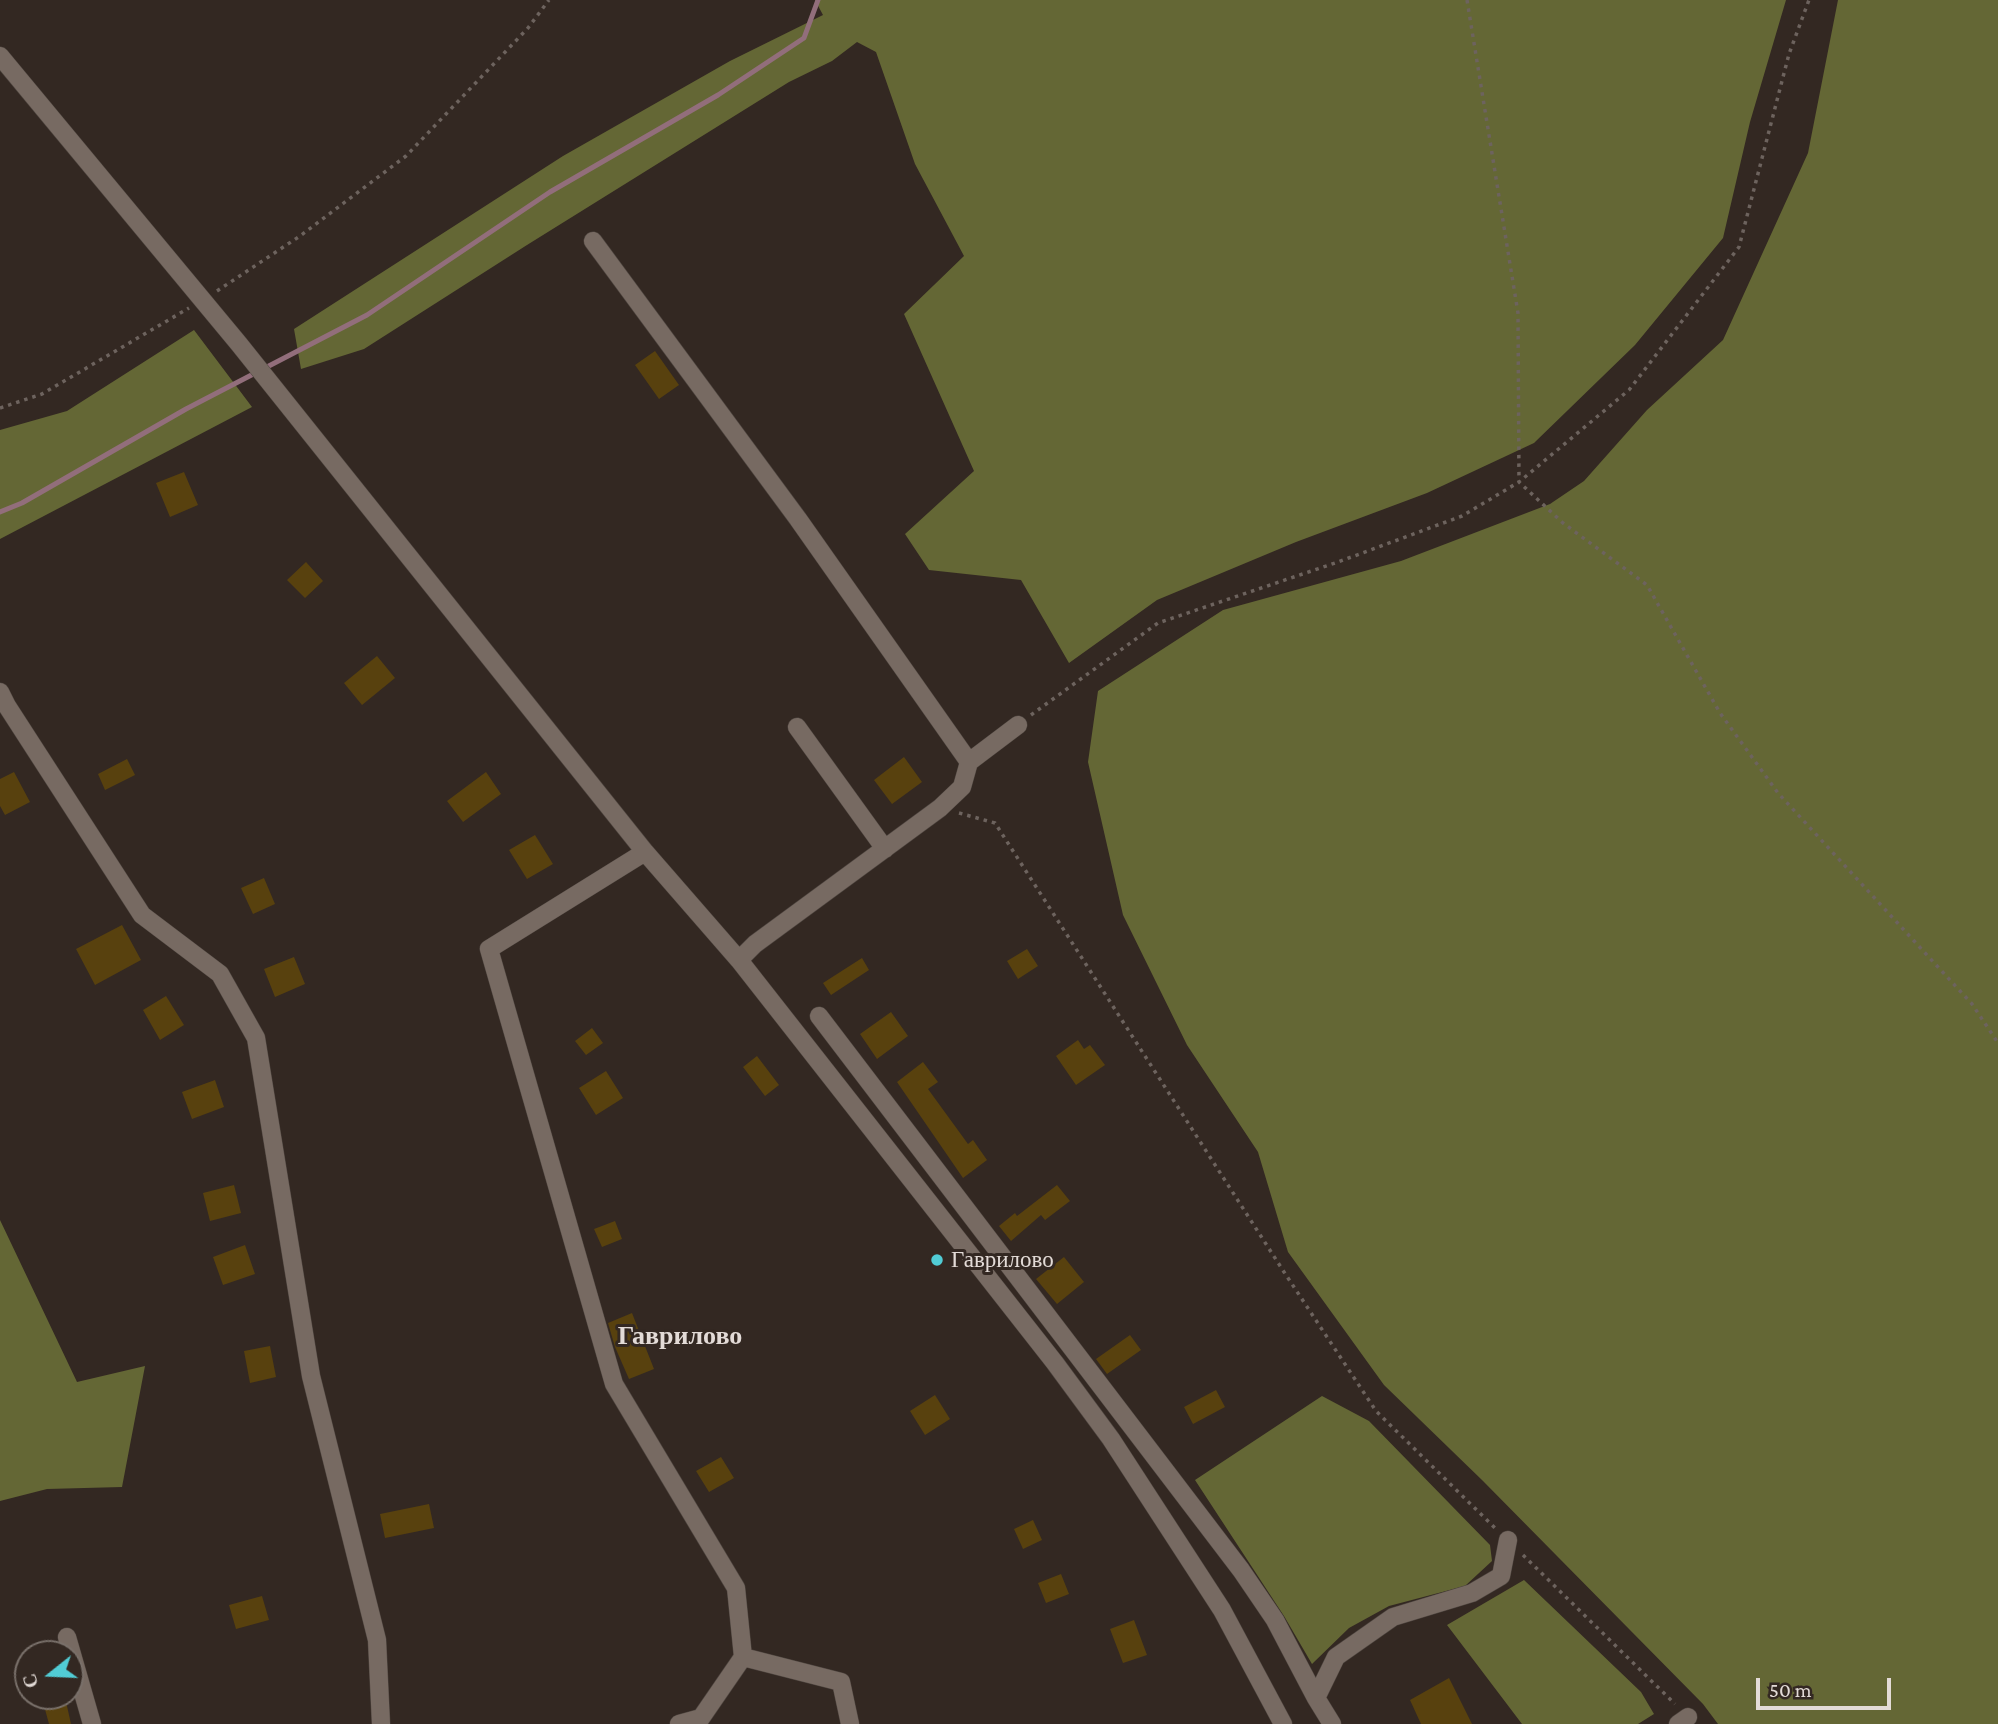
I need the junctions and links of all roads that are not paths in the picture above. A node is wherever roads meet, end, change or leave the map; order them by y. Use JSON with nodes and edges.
{"nodes":[{"id":1,"x":0,"y":56,"type":"edge"},
{"id":2,"x":593,"y":241,"type":"dead end"},
{"id":3,"x":0,"y":692,"type":"edge"},
{"id":4,"x":1018,"y":725,"type":"road end"},
{"id":5,"x":797,"y":727,"type":"dead end"},
{"id":6,"x":969,"y":762,"type":"junction"},
{"id":7,"x":885,"y":849,"type":"junction"},
{"id":8,"x":645,"y":852,"type":"junction"},
{"id":9,"x":739,"y":960,"type":"junction"},
{"id":10,"x":819,"y":1016,"type":"dead end"},
{"id":11,"x":1508,"y":1541,"type":"road end"},
{"id":12,"x":67,"y":1637,"type":"dead end"},
{"id":13,"x":743,"y":1657,"type":"junction"},
{"id":14,"x":1315,"y":1698,"type":"junction"},
{"id":15,"x":92,"y":1724,"type":"edge"},
{"id":16,"x":381,"y":1724,"type":"edge"},
{"id":17,"x":679,"y":1724,"type":"edge"},
{"id":18,"x":850,"y":1724,"type":"edge"},
{"id":19,"x":1283,"y":1724,"type":"edge"},
{"id":20,"x":1332,"y":1724,"type":"edge"}],
"edges":[{"from":1,"to":8,"type":"street"},
{"from":2,"to":6,"type":"street"},
{"from":3,"to":16,"type":"street"},
{"from":4,"to":6,"type":"street"},
{"from":5,"to":7,"type":"street"},
{"from":6,"to":7,"type":"street"},
{"from":7,"to":9,"type":"street"},
{"from":8,"to":9,"type":"street"},
{"from":8,"to":13,"type":"street"},
{"from":9,"to":19,"type":"street"},
{"from":10,"to":14,"type":"street"},
{"from":11,"to":14,"type":"street"},
{"from":12,"to":15,"type":"street"},
{"from":13,"to":17,"type":"street"},
{"from":13,"to":18,"type":"street"},
{"from":14,"to":20,"type":"street"}]}
